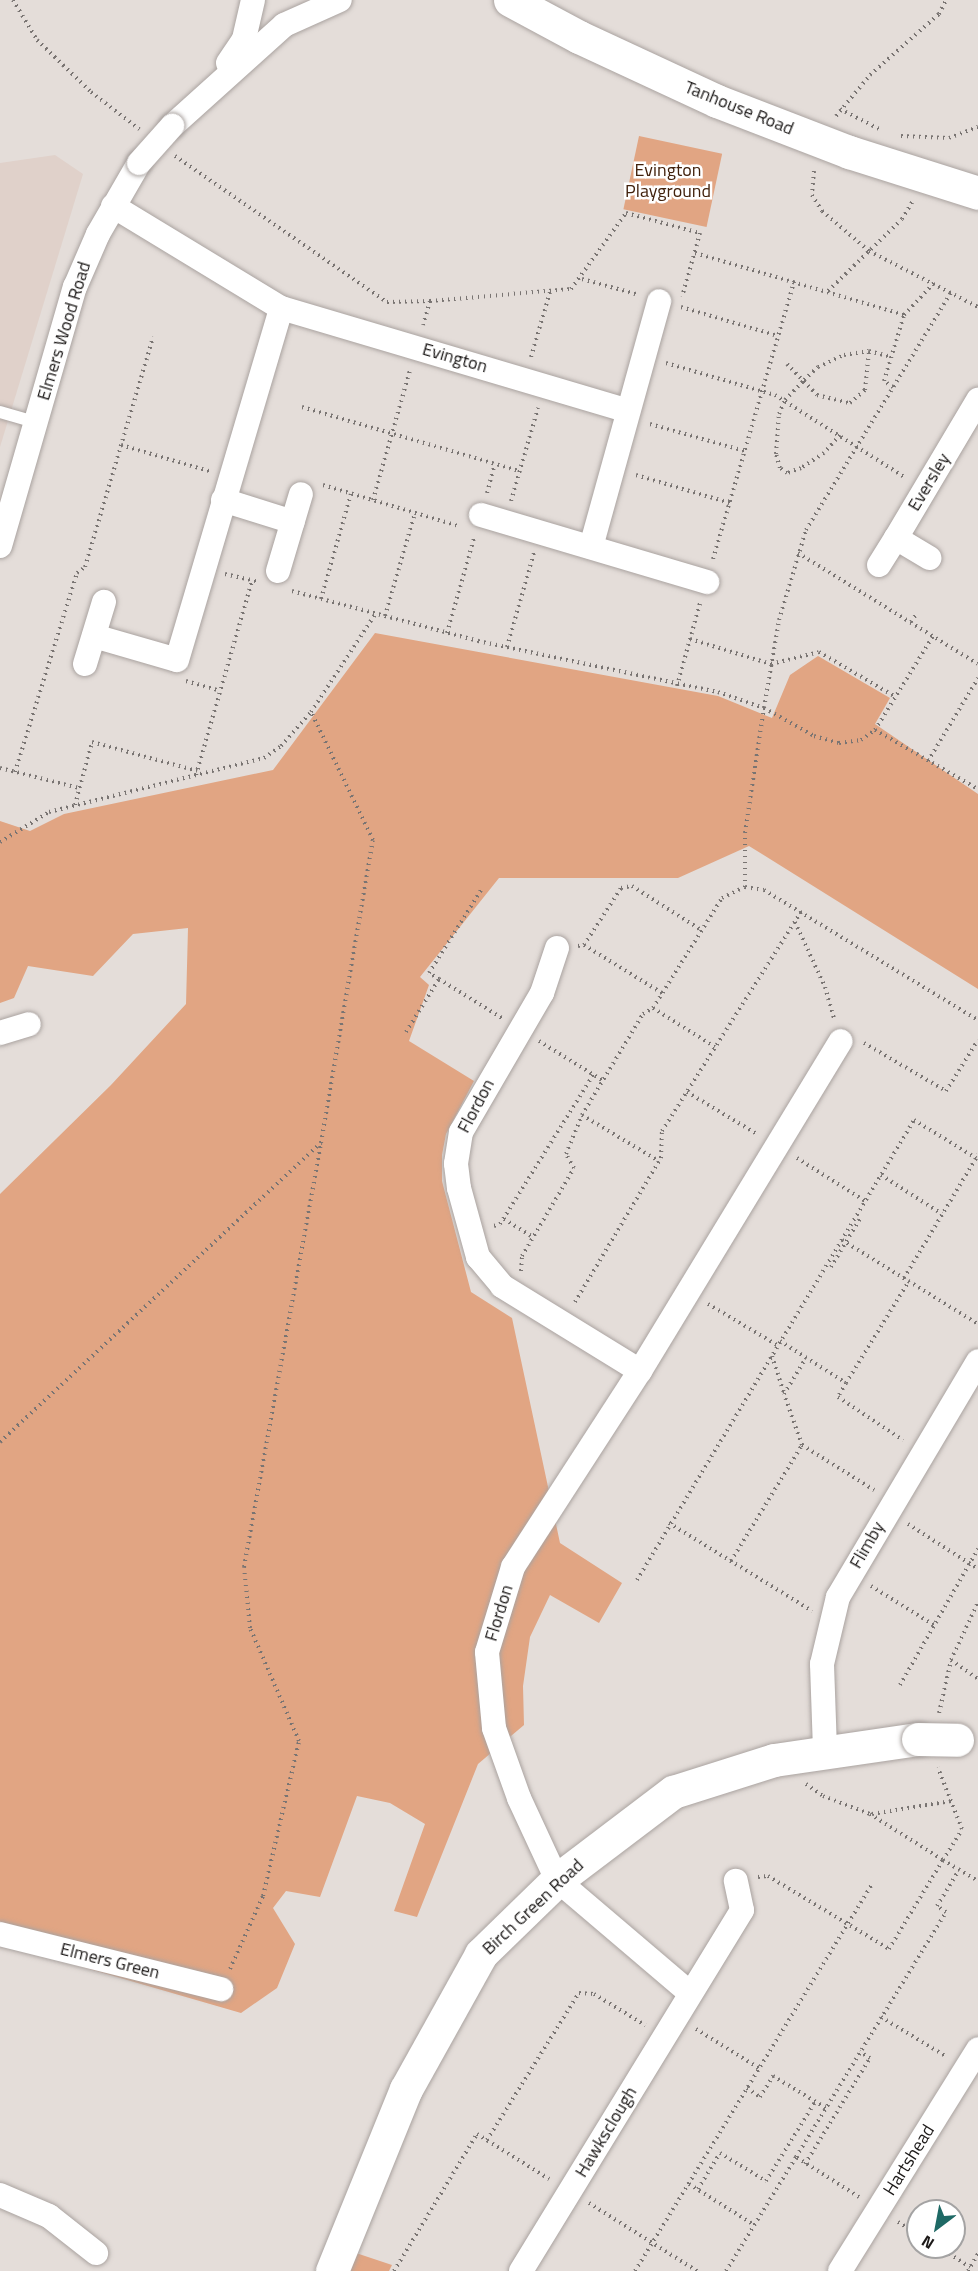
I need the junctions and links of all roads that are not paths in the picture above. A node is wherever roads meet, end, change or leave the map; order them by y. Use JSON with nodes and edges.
{"nodes":[{"id":1,"x":253,"y":0,"type":"edge"},
{"id":2,"x":340,"y":0,"type":"edge"},
{"id":3,"x":510,"y":0,"type":"edge"},
{"id":4,"x":216,"y":83,"type":"junction"},
{"id":5,"x":978,"y":193,"type":"edge"},
{"id":6,"x":112,"y":206,"type":"junction"},
{"id":7,"x":669,"y":304,"type":"road end"},
{"id":8,"x":280,"y":308,"type":"junction"},
{"id":9,"x":978,"y":399,"type":"edge"},
{"id":10,"x":0,"y":412,"type":"edge"},
{"id":11,"x":628,"y":414,"type":"junction"},
{"id":12,"x":36,"y":422,"type":"junction"},
{"id":13,"x":970,"y":431,"type":"edge"},
{"id":14,"x":309,"y":489,"type":"road end"},
{"id":15,"x":223,"y":500,"type":"junction"},
{"id":16,"x":293,"y":522,"type":"junction"},
{"id":17,"x":478,"y":523,"type":"road end"},
{"id":18,"x":896,"y":538,"type":"junction"},
{"id":19,"x":0,"y":546,"type":"edge"},
{"id":20,"x":591,"y":547,"type":"junction"},
{"id":21,"x":929,"y":558,"type":"dead end"},
{"id":22,"x":879,"y":565,"type":"dead end"},
{"id":23,"x":275,"y":581,"type":"road end"},
{"id":24,"x":707,"y":582,"type":"road end"},
{"id":25,"x":104,"y":602,"type":"dead end"},
{"id":26,"x":93,"y":636,"type":"junction"},
{"id":27,"x":85,"y":664,"type":"dead end"},
{"id":28,"x":556,"y":948,"type":"road end"},
{"id":29,"x":29,"y":1024,"type":"dead end"},
{"id":30,"x":0,"y":1033,"type":"edge"},
{"id":31,"x":841,"y":1041,"type":"road end"},
{"id":32,"x":978,"y":1361,"type":"edge"},
{"id":33,"x":640,"y":1371,"type":"junction"},
{"id":34,"x":967,"y":1741,"type":"edge"},
{"id":35,"x":825,"y":1750,"type":"junction"},
{"id":36,"x":557,"y":1880,"type":"junction"},
{"id":37,"x":736,"y":1881,"type":"road end"},
{"id":38,"x":0,"y":1934,"type":"edge"},
{"id":39,"x":220,"y":1989,"type":"road end"},
{"id":40,"x":690,"y":1993,"type":"junction"},
{"id":41,"x":972,"y":2059,"type":"edge"},
{"id":42,"x":0,"y":2194,"type":"edge"},
{"id":43,"x":96,"y":2253,"type":"dead end"},
{"id":44,"x":332,"y":2271,"type":"edge"},
{"id":45,"x":521,"y":2271,"type":"edge"},
{"id":46,"x":840,"y":2271,"type":"edge"}],
"edges":[{"from":1,"to":4,"type":"street","name":"Elmers Wood Road"},
{"from":2,"to":4,"type":"street","name":"Elmers Wood Road"},
{"from":3,"to":5,"type":"street","name":"Tanhouse Road"},
{"from":4,"to":6,"type":"street","name":"Elmers Wood Road","bridge":true},
{"from":6,"to":8,"type":"street","name":"Evington"},
{"from":6,"to":12,"type":"street","name":"Elmers Wood Road"},
{"from":7,"to":11,"type":"street"},
{"from":8,"to":11,"type":"street","name":"Evington"},
{"from":8,"to":15,"type":"street"},
{"from":9,"to":13,"type":"street","name":"Eversley"},
{"from":10,"to":12,"type":"lane"},
{"from":11,"to":20,"type":"street"},
{"from":12,"to":19,"type":"street","name":"Elmers Wood Road"},
{"from":13,"to":18,"type":"street","name":"Eversley"},
{"from":14,"to":16,"type":"street"},
{"from":15,"to":16,"type":"street"},
{"from":15,"to":26,"type":"street"},
{"from":16,"to":23,"type":"street"},
{"from":17,"to":20,"type":"street"},
{"from":18,"to":21,"type":"street"},
{"from":18,"to":22,"type":"street","name":"Eversley"},
{"from":20,"to":24,"type":"street"},
{"from":25,"to":26,"type":"street"},
{"from":26,"to":27,"type":"street"},
{"from":28,"to":33,"type":"street","name":"Flordon"},
{"from":29,"to":30,"type":"street"},
{"from":31,"to":33,"type":"street","name":"Flordon"},
{"from":32,"to":35,"type":"street","name":"Flimby"},
{"from":33,"to":36,"type":"street","name":"Flordon"},
{"from":34,"to":35,"type":"street","name":"Birch Green Road","bridge":true},
{"from":35,"to":36,"type":"street","name":"Birch Green Road"},
{"from":36,"to":40,"type":"street"},
{"from":36,"to":44,"type":"street","name":"Birch Green Road"},
{"from":37,"to":40,"type":"street","name":"Hawksclough"},
{"from":38,"to":39,"type":"street","name":"Elmers Green"},
{"from":40,"to":45,"type":"street","name":"Hawksclough"},
{"from":41,"to":46,"type":"street","name":"Hartshead"},
{"from":42,"to":43,"type":"street"}]}
